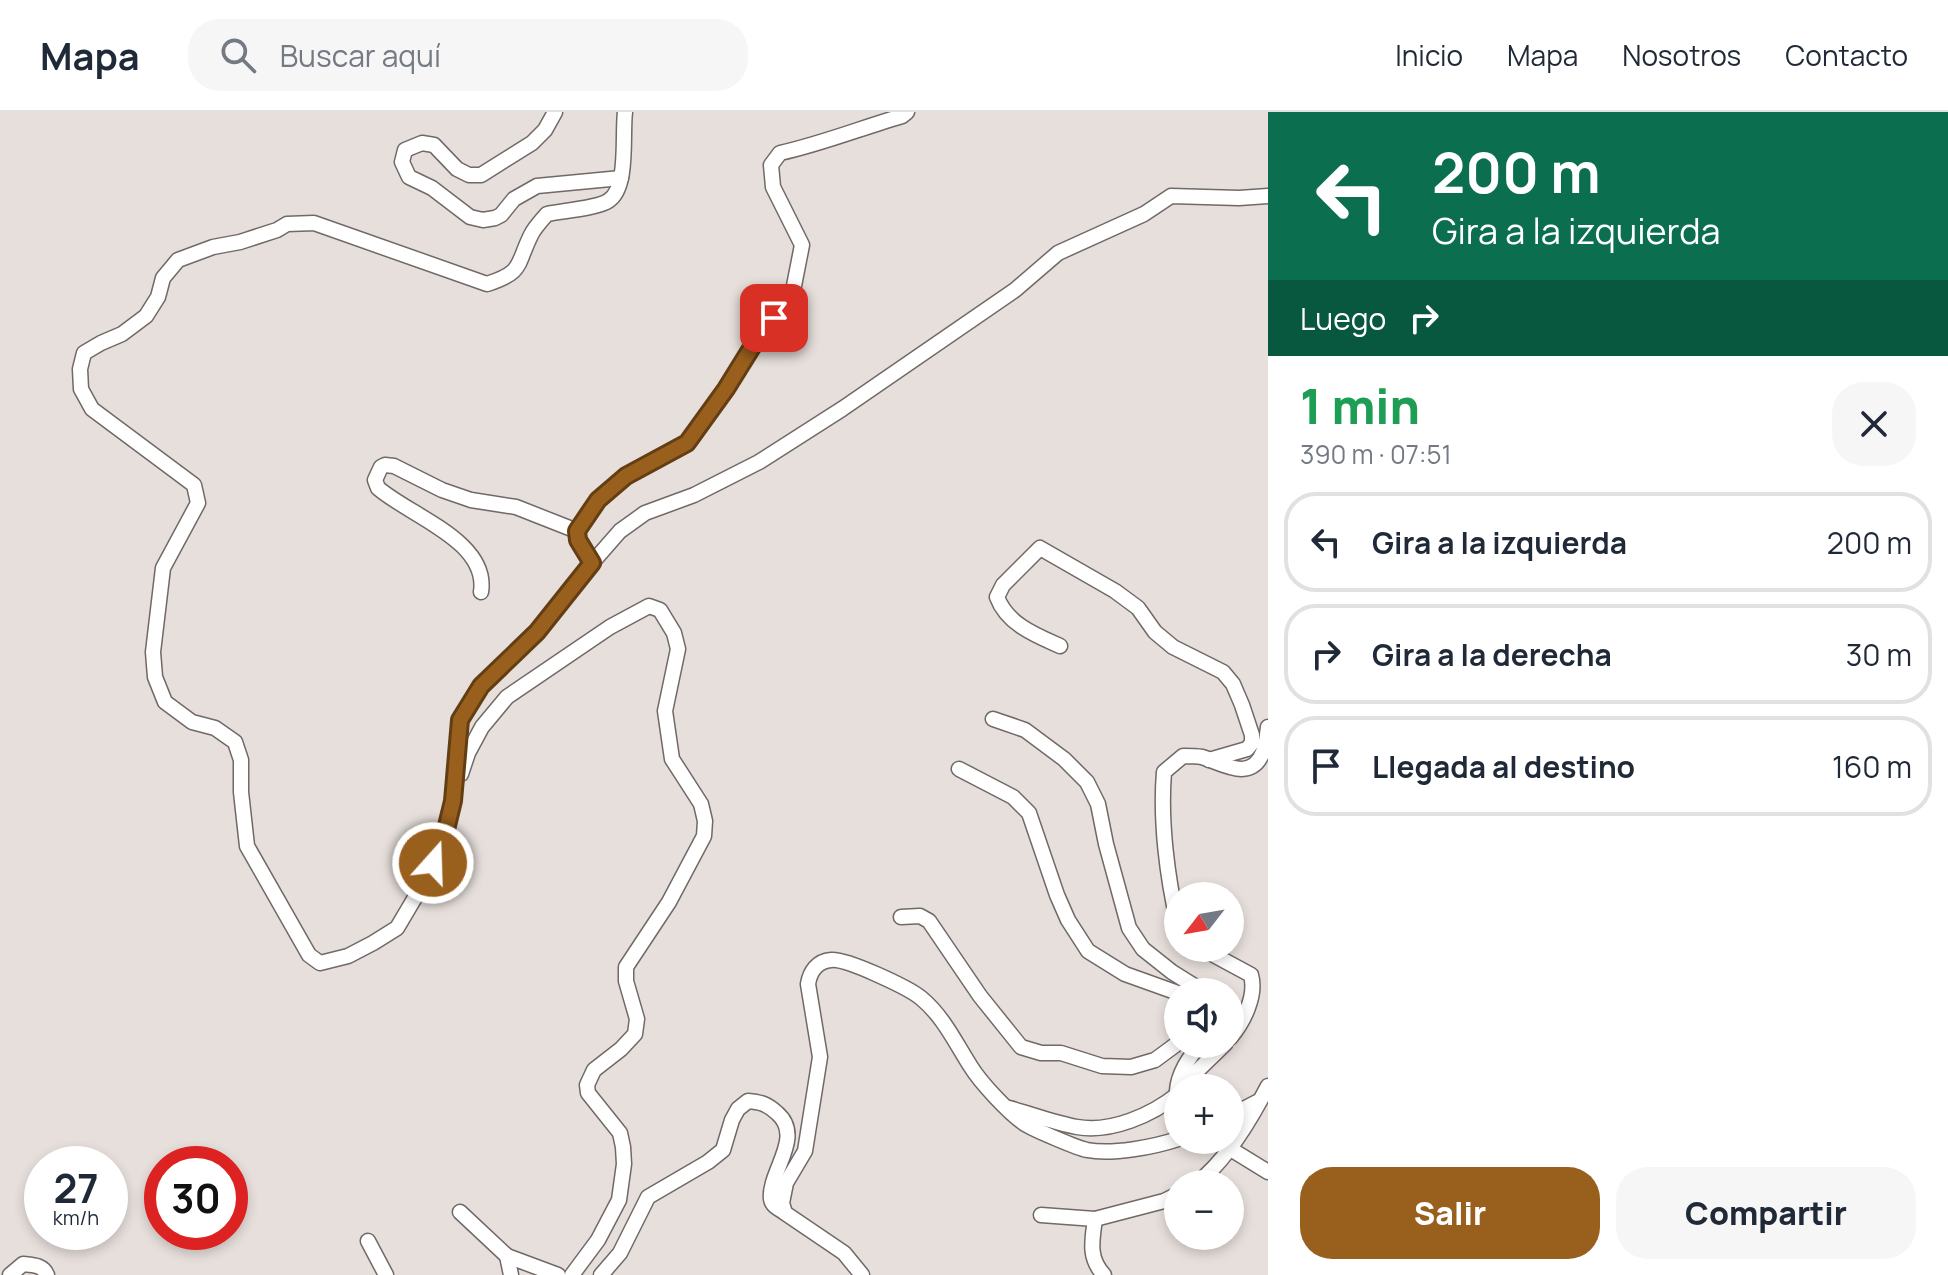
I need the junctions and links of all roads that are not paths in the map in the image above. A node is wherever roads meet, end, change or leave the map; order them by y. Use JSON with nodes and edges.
{"nodes":[{"id":1,"x":555,"y":112,"type":"edge"},
{"id":2,"x":625,"y":112,"type":"edge"},
{"id":3,"x":907,"y":112,"type":"edge"},
{"id":4,"x":621,"y":178,"type":"junction"},
{"id":5,"x":1268,"y":196,"type":"edge"},
{"id":6,"x":577,"y":531,"type":"junction"},
{"id":7,"x":592,"y":563,"type":"junction"},
{"id":8,"x":481,"y":592,"type":"dead end"},
{"id":9,"x":1060,"y":646,"type":"dead end"},
{"id":10,"x":993,"y":719,"type":"dead end"},
{"id":11,"x":1268,"y":727,"type":"edge"},
{"id":12,"x":1209,"y":760,"type":"junction"},
{"id":13,"x":959,"y":769,"type":"dead end"},
{"id":14,"x":453,"y":801,"type":"junction"},
{"id":15,"x":1171,"y":882,"type":"edge"},
{"id":16,"x":901,"y":917,"type":"dead end"},
{"id":17,"x":1227,"y":962,"type":"edge"},
{"id":18,"x":1182,"y":978,"type":"edge"},
{"id":19,"x":1164,"y":988,"type":"edge"},
{"id":20,"x":1244,"y":1016,"type":"edge"},
{"id":21,"x":1164,"y":1053,"type":"edge"},
{"id":22,"x":1211,"y":1058,"type":"edge"},
{"id":23,"x":1194,"y":1074,"type":"edge"},
{"id":24,"x":1268,"y":1086,"type":"edge"},
{"id":25,"x":1261,"y":1100,"type":"junction"},
{"id":26,"x":1164,"y":1102,"type":"edge"},
{"id":27,"x":1005,"y":1106,"type":"junction"},
{"id":28,"x":1244,"y":1109,"type":"edge"},
{"id":29,"x":1244,"y":1126,"type":"edge"},
{"id":30,"x":1164,"y":1144,"type":"edge"},
{"id":31,"x":1224,"y":1154,"type":"edge"},
{"id":32,"x":1239,"y":1154,"type":"edge"},
{"id":33,"x":1212,"y":1170,"type":"edge"},
{"id":34,"x":1268,"y":1172,"type":"edge"},
{"id":35,"x":1164,"y":1201,"type":"edge"},
{"id":36,"x":460,"y":1212,"type":"dead end"},
{"id":37,"x":785,"y":1213,"type":"junction"},
{"id":38,"x":1041,"y":1215,"type":"dead end"},
{"id":39,"x":1095,"y":1219,"type":"junction"},
{"id":40,"x":368,"y":1241,"type":"dead end"},
{"id":41,"x":507,"y":1256,"type":"junction"},
{"id":42,"x":10,"y":1275,"type":"edge"},
{"id":43,"x":47,"y":1275,"type":"edge"},
{"id":44,"x":386,"y":1275,"type":"edge"},
{"id":45,"x":511,"y":1275,"type":"edge"},
{"id":46,"x":558,"y":1275,"type":"edge"},
{"id":47,"x":572,"y":1275,"type":"edge"},
{"id":48,"x":601,"y":1275,"type":"edge"},
{"id":49,"x":862,"y":1275,"type":"edge"},
{"id":50,"x":1104,"y":1275,"type":"edge"}],
"edges":[{"from":1,"to":4,"type":"street"},
{"from":2,"to":4,"type":"street"},
{"from":3,"to":6,"type":"street"},
{"from":4,"to":14,"type":"street"},
{"from":5,"to":7,"type":"street"},
{"from":6,"to":7,"type":"street"},
{"from":6,"to":8,"type":"street"},
{"from":7,"to":14,"type":"street"},
{"from":9,"to":12,"type":"street"},
{"from":10,"to":18,"type":"street"},
{"from":11,"to":12,"type":"street"},
{"from":12,"to":15,"type":"street"},
{"from":13,"to":19,"type":"street"},
{"from":14,"to":47,"type":"street"},
{"from":16,"to":21,"type":"street"},
{"from":17,"to":20,"type":"street"},
{"from":22,"to":23,"type":"street"},
{"from":24,"to":25,"type":"street"},
{"from":25,"to":28,"type":"street"},
{"from":25,"to":29,"type":"street"},
{"from":26,"to":27,"type":"street"},
{"from":27,"to":30,"type":"street"},
{"from":27,"to":37,"type":"street"},
{"from":31,"to":33,"type":"street"},
{"from":32,"to":34,"type":"street"},
{"from":35,"to":39,"type":"street"},
{"from":36,"to":41,"type":"street"},
{"from":37,"to":48,"type":"street"},
{"from":37,"to":49,"type":"street"},
{"from":38,"to":39,"type":"street"},
{"from":39,"to":50,"type":"street"},
{"from":40,"to":44,"type":"street"},
{"from":41,"to":45,"type":"street"},
{"from":41,"to":46,"type":"street"},
{"from":42,"to":43,"type":"street"}]}
